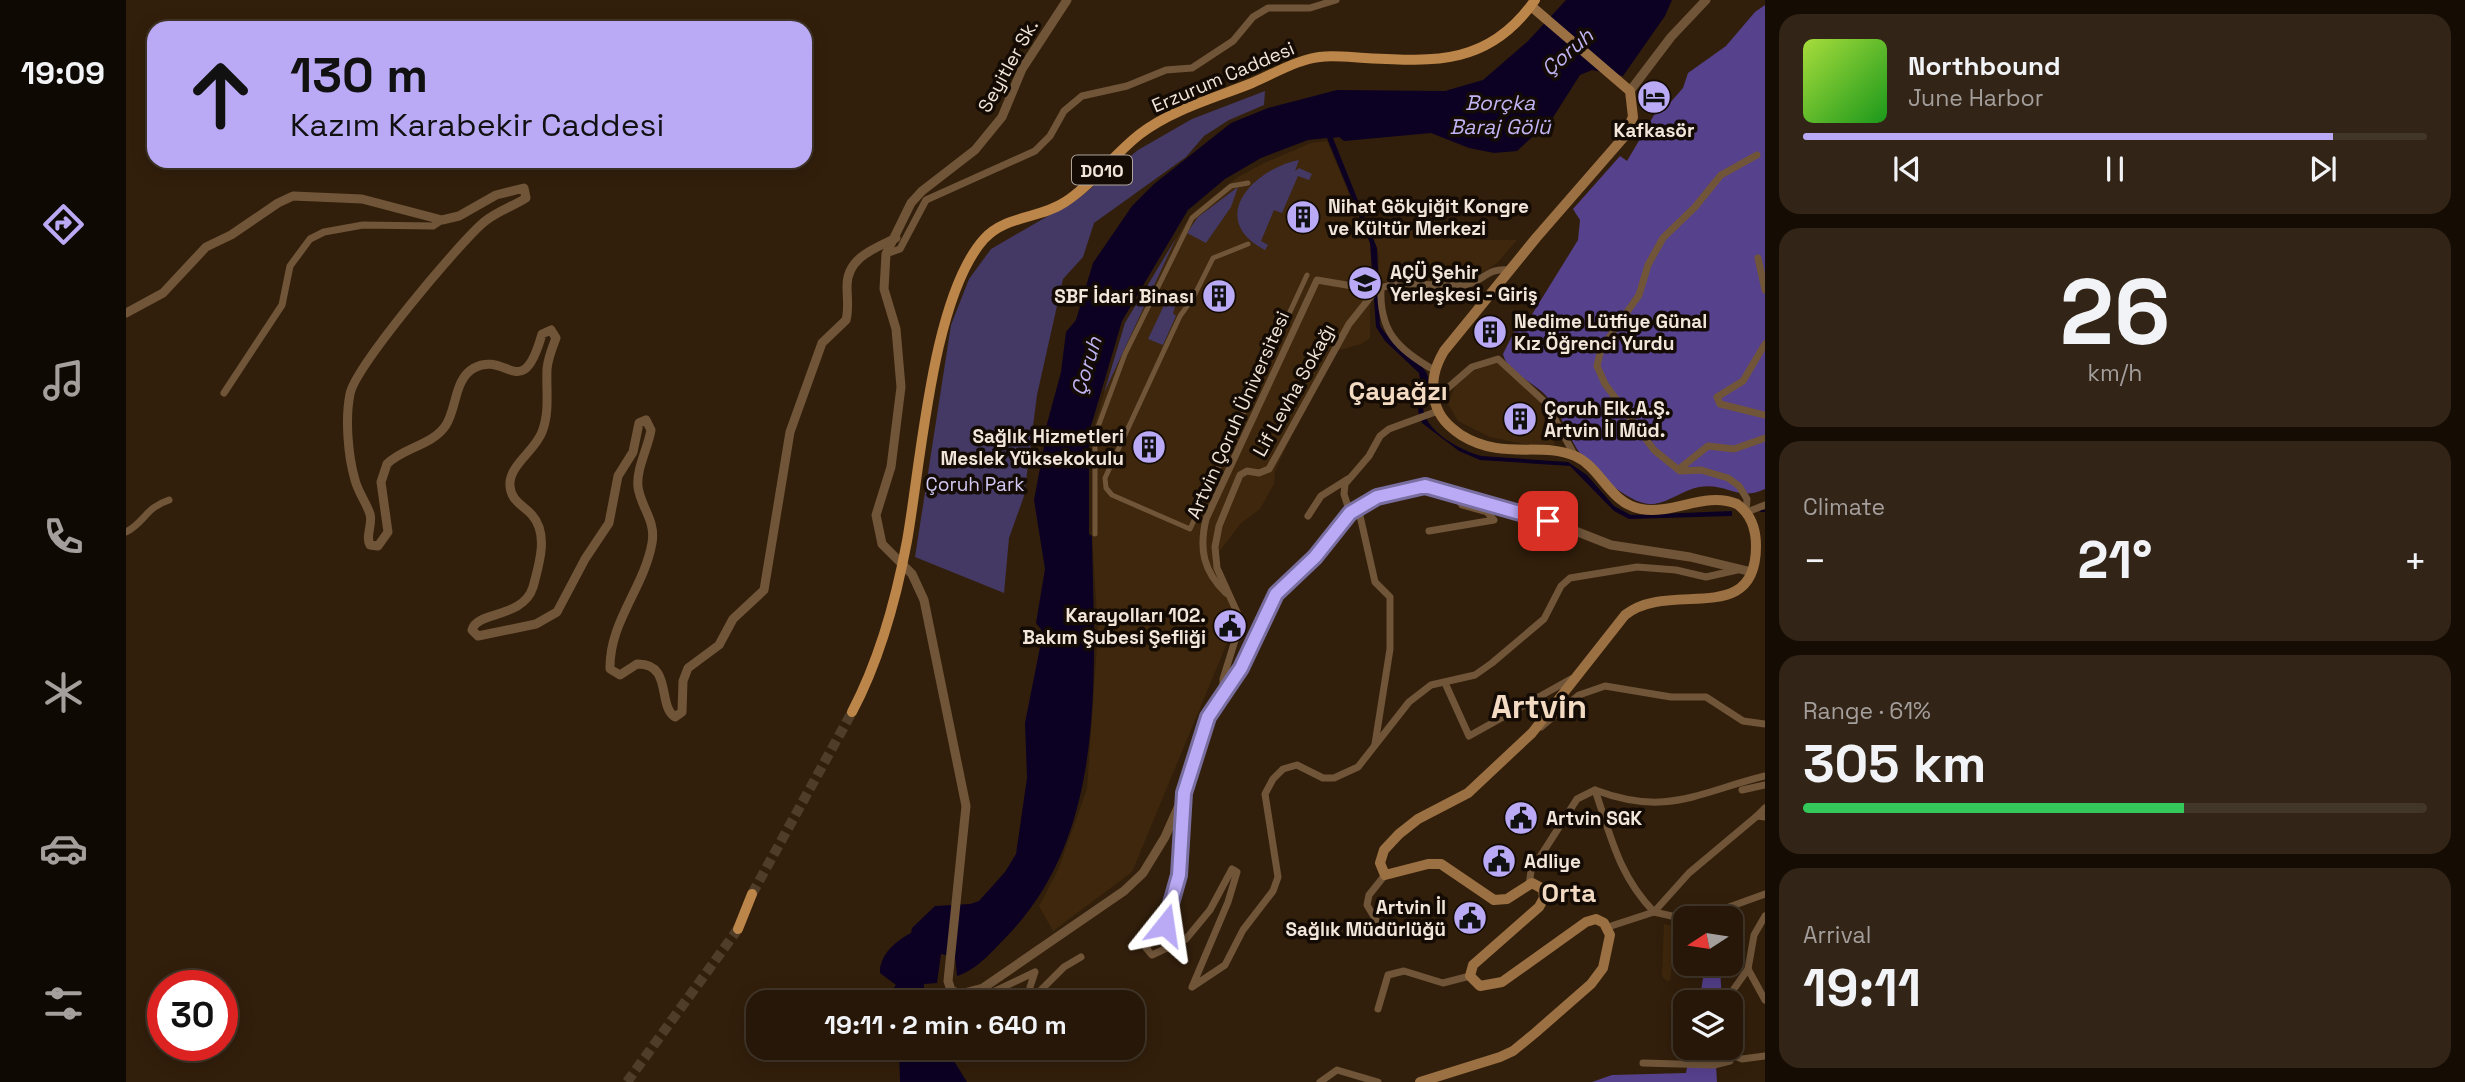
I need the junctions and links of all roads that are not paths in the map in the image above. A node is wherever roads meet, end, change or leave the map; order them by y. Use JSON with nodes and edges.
{"nodes":[{"id":1,"x":1067,"y":0,"type":"edge"},
{"id":2,"x":1336,"y":0,"type":"edge"},
{"id":3,"x":1705,"y":0,"type":"edge"},
{"id":4,"x":1533,"y":3,"type":"edge"},
{"id":5,"x":1630,"y":91,"type":"junction"},
{"id":6,"x":1757,"y":155,"type":"dead end"},
{"id":7,"x":1248,"y":183,"type":"dead end"},
{"id":8,"x":442,"y":220,"type":"junction"},
{"id":9,"x":896,"y":238,"type":"junction"},
{"id":10,"x":1248,"y":244,"type":"dead end"},
{"id":11,"x":886,"y":254,"type":"junction"},
{"id":12,"x":1758,"y":258,"type":"dead end"},
{"id":13,"x":1510,"y":270,"type":"junction"},
{"id":14,"x":1307,"y":275,"type":"dead end"},
{"id":15,"x":1378,"y":288,"type":"junction"},
{"id":16,"x":1765,"y":290,"type":"edge"},
{"id":17,"x":126,"y":313,"type":"edge"},
{"id":18,"x":1765,"y":344,"type":"edge"},
{"id":19,"x":1434,"y":370,"type":"junction"},
{"id":20,"x":224,"y":393,"type":"dead end"},
{"id":21,"x":1435,"y":399,"type":"junction"},
{"id":22,"x":1438,"y":411,"type":"junction"},
{"id":23,"x":1765,"y":415,"type":"edge"},
{"id":24,"x":1765,"y":438,"type":"edge"},
{"id":25,"x":1575,"y":456,"type":"junction"},
{"id":26,"x":1677,"y":470,"type":"junction"},
{"id":27,"x":1348,"y":479,"type":"junction"},
{"id":28,"x":1456,"y":494,"type":"junction"},
{"id":29,"x":169,"y":500,"type":"dead end"},
{"id":30,"x":1765,"y":505,"type":"edge"},
{"id":31,"x":1354,"y":510,"type":"junction"},
{"id":32,"x":1746,"y":512,"type":"junction"},
{"id":33,"x":1308,"y":516,"type":"dead end"},
{"id":34,"x":126,"y":531,"type":"edge"},
{"id":35,"x":1429,"y":531,"type":"dead end"},
{"id":36,"x":1095,"y":534,"type":"dead end"},
{"id":37,"x":902,"y":564,"type":"junction"},
{"id":38,"x":1747,"y":570,"type":"junction"},
{"id":39,"x":1232,"y":598,"type":"junction"},
{"id":40,"x":1578,"y":675,"type":"junction"},
{"id":41,"x":1445,"y":683,"type":"junction"},
{"id":42,"x":1223,"y":692,"type":"junction"},
{"id":43,"x":852,"y":712,"type":"tunnel mouth"},
{"id":44,"x":1765,"y":724,"type":"edge"},
{"id":45,"x":1532,"y":733,"type":"junction"},
{"id":46,"x":1375,"y":748,"type":"junction"},
{"id":47,"x":1765,"y":776,"type":"edge"},
{"id":48,"x":1765,"y":785,"type":"edge"},
{"id":49,"x":1595,"y":790,"type":"junction"},
{"id":50,"x":1742,"y":790,"type":"dead end"},
{"id":51,"x":1184,"y":793,"type":"junction"},
{"id":52,"x":1765,"y":808,"type":"edge"},
{"id":53,"x":1761,"y":816,"type":"edge"},
{"id":54,"x":1385,"y":875,"type":"junction"},
{"id":55,"x":1529,"y":885,"type":"junction"},
{"id":56,"x":752,"y":894,"type":"tunnel mouth"},
{"id":57,"x":1765,"y":894,"type":"edge"},
{"id":58,"x":1732,"y":906,"type":"edge"},
{"id":59,"x":1654,"y":912,"type":"junction"},
{"id":60,"x":1673,"y":916,"type":"edge"},
{"id":61,"x":1765,"y":916,"type":"edge"},
{"id":62,"x":1376,"y":920,"type":"dead end"},
{"id":63,"x":1608,"y":927,"type":"junction"},
{"id":64,"x":738,"y":929,"type":"tunnel mouth"},
{"id":65,"x":1081,"y":957,"type":"dead end"},
{"id":66,"x":1748,"y":969,"type":"junction"},
{"id":67,"x":1470,"y":976,"type":"junction"},
{"id":68,"x":983,"y":988,"type":"junction"},
{"id":69,"x":986,"y":990,"type":"edge"},
{"id":70,"x":997,"y":990,"type":"edge"},
{"id":71,"x":1032,"y":990,"type":"edge"},
{"id":72,"x":1042,"y":990,"type":"edge"},
{"id":73,"x":1733,"y":990,"type":"edge"},
{"id":74,"x":1765,"y":1000,"type":"edge"},
{"id":75,"x":1378,"y":1009,"type":"dead end"},
{"id":76,"x":1765,"y":1056,"type":"edge"},
{"id":77,"x":1743,"y":1059,"type":"edge"},
{"id":78,"x":1728,"y":1060,"type":"edge"},
{"id":79,"x":1643,"y":1063,"type":"dead end"},
{"id":80,"x":1320,"y":1082,"type":"edge"},
{"id":81,"x":1378,"y":1082,"type":"edge"},
{"id":82,"x":1420,"y":1082,"type":"edge"}],
"edges":[{"from":1,"to":9,"type":"street","name":"Seyitler Sk."},
{"from":2,"to":11,"type":"street"},
{"from":3,"to":5,"type":"street"},
{"from":4,"to":5,"type":"main road"},
{"from":4,"to":37,"type":"main road","name":"Erzurum Caddesi","number":"D010"},
{"from":5,"to":13,"type":"main road"},
{"from":6,"to":26,"type":"street"},
{"from":7,"to":36,"type":"street"},
{"from":8,"to":9,"type":"street"},
{"from":8,"to":17,"type":"street"},
{"from":8,"to":20,"type":"street"},
{"from":9,"to":11,"type":"street","name":"Seyitler Sk."},
{"from":10,"to":14,"type":"street"},
{"from":11,"to":37,"type":"street"},
{"from":12,"to":16,"type":"street"},
{"from":13,"to":15,"type":"street"},
{"from":13,"to":19,"type":"main road"},
{"from":15,"to":19,"type":"street"},
{"from":15,"to":39,"type":"street","name":"Lif Levha Sokağı"},
{"from":15,"to":39,"type":"street","name":"Artvin Çoruh Üniversitesi"},
{"from":18,"to":23,"type":"street"},
{"from":19,"to":21,"type":"main road"},
{"from":21,"to":22,"type":"main road"},
{"from":21,"to":25,"type":"street"},
{"from":22,"to":25,"type":"main road"},
{"from":22,"to":27,"type":"street"},
{"from":24,"to":26,"type":"street"},
{"from":25,"to":32,"type":"main road"},
{"from":26,"to":32,"type":"street"},
{"from":27,"to":31,"type":"street"},
{"from":27,"to":33,"type":"street"},
{"from":28,"to":31,"type":"street"},
{"from":28,"to":35,"type":"street"},
{"from":28,"to":38,"type":"street"},
{"from":29,"to":34,"type":"street"},
{"from":30,"to":32,"type":"street"},
{"from":31,"to":42,"type":"street"},
{"from":31,"to":46,"type":"street"},
{"from":32,"to":38,"type":"main road"},
{"from":37,"to":43,"type":"main road","number":"D010"},
{"from":37,"to":68,"type":"street"},
{"from":38,"to":40,"type":"main road"},
{"from":38,"to":41,"type":"street"},
{"from":39,"to":42,"type":"street","name":"Lif Levha Sokağı"},
{"from":40,"to":41,"type":"street"},
{"from":40,"to":45,"type":"main road"},
{"from":41,"to":46,"type":"street"},
{"from":42,"to":51,"type":"street"},
{"from":44,"to":45,"type":"street"},
{"from":45,"to":54,"type":"main road"},
{"from":46,"to":51,"type":"street"},
{"from":47,"to":49,"type":"street"},
{"from":48,"to":50,"type":"street"},
{"from":49,"to":55,"type":"street"},
{"from":49,"to":59,"type":"street"},
{"from":51,"to":68,"type":"street"},
{"from":52,"to":53,"type":"street"},
{"from":53,"to":59,"type":"street"},
{"from":54,"to":55,"type":"main road"},
{"from":54,"to":62,"type":"street"},
{"from":55,"to":67,"type":"main road"},
{"from":56,"to":64,"type":"main road"},
{"from":57,"to":58,"type":"street"},
{"from":59,"to":60,"type":"street"},
{"from":59,"to":63,"type":"street"},
{"from":61,"to":66,"type":"street"},
{"from":63,"to":67,"type":"main road"},
{"from":63,"to":82,"type":"main road"},
{"from":65,"to":72,"type":"street"},
{"from":66,"to":73,"type":"street"},
{"from":66,"to":74,"type":"street"},
{"from":67,"to":75,"type":"street"},
{"from":68,"to":69,"type":"street"},
{"from":70,"to":71,"type":"street"},
{"from":76,"to":77,"type":"street"},
{"from":78,"to":79,"type":"street"},
{"from":80,"to":81,"type":"street"}]}
